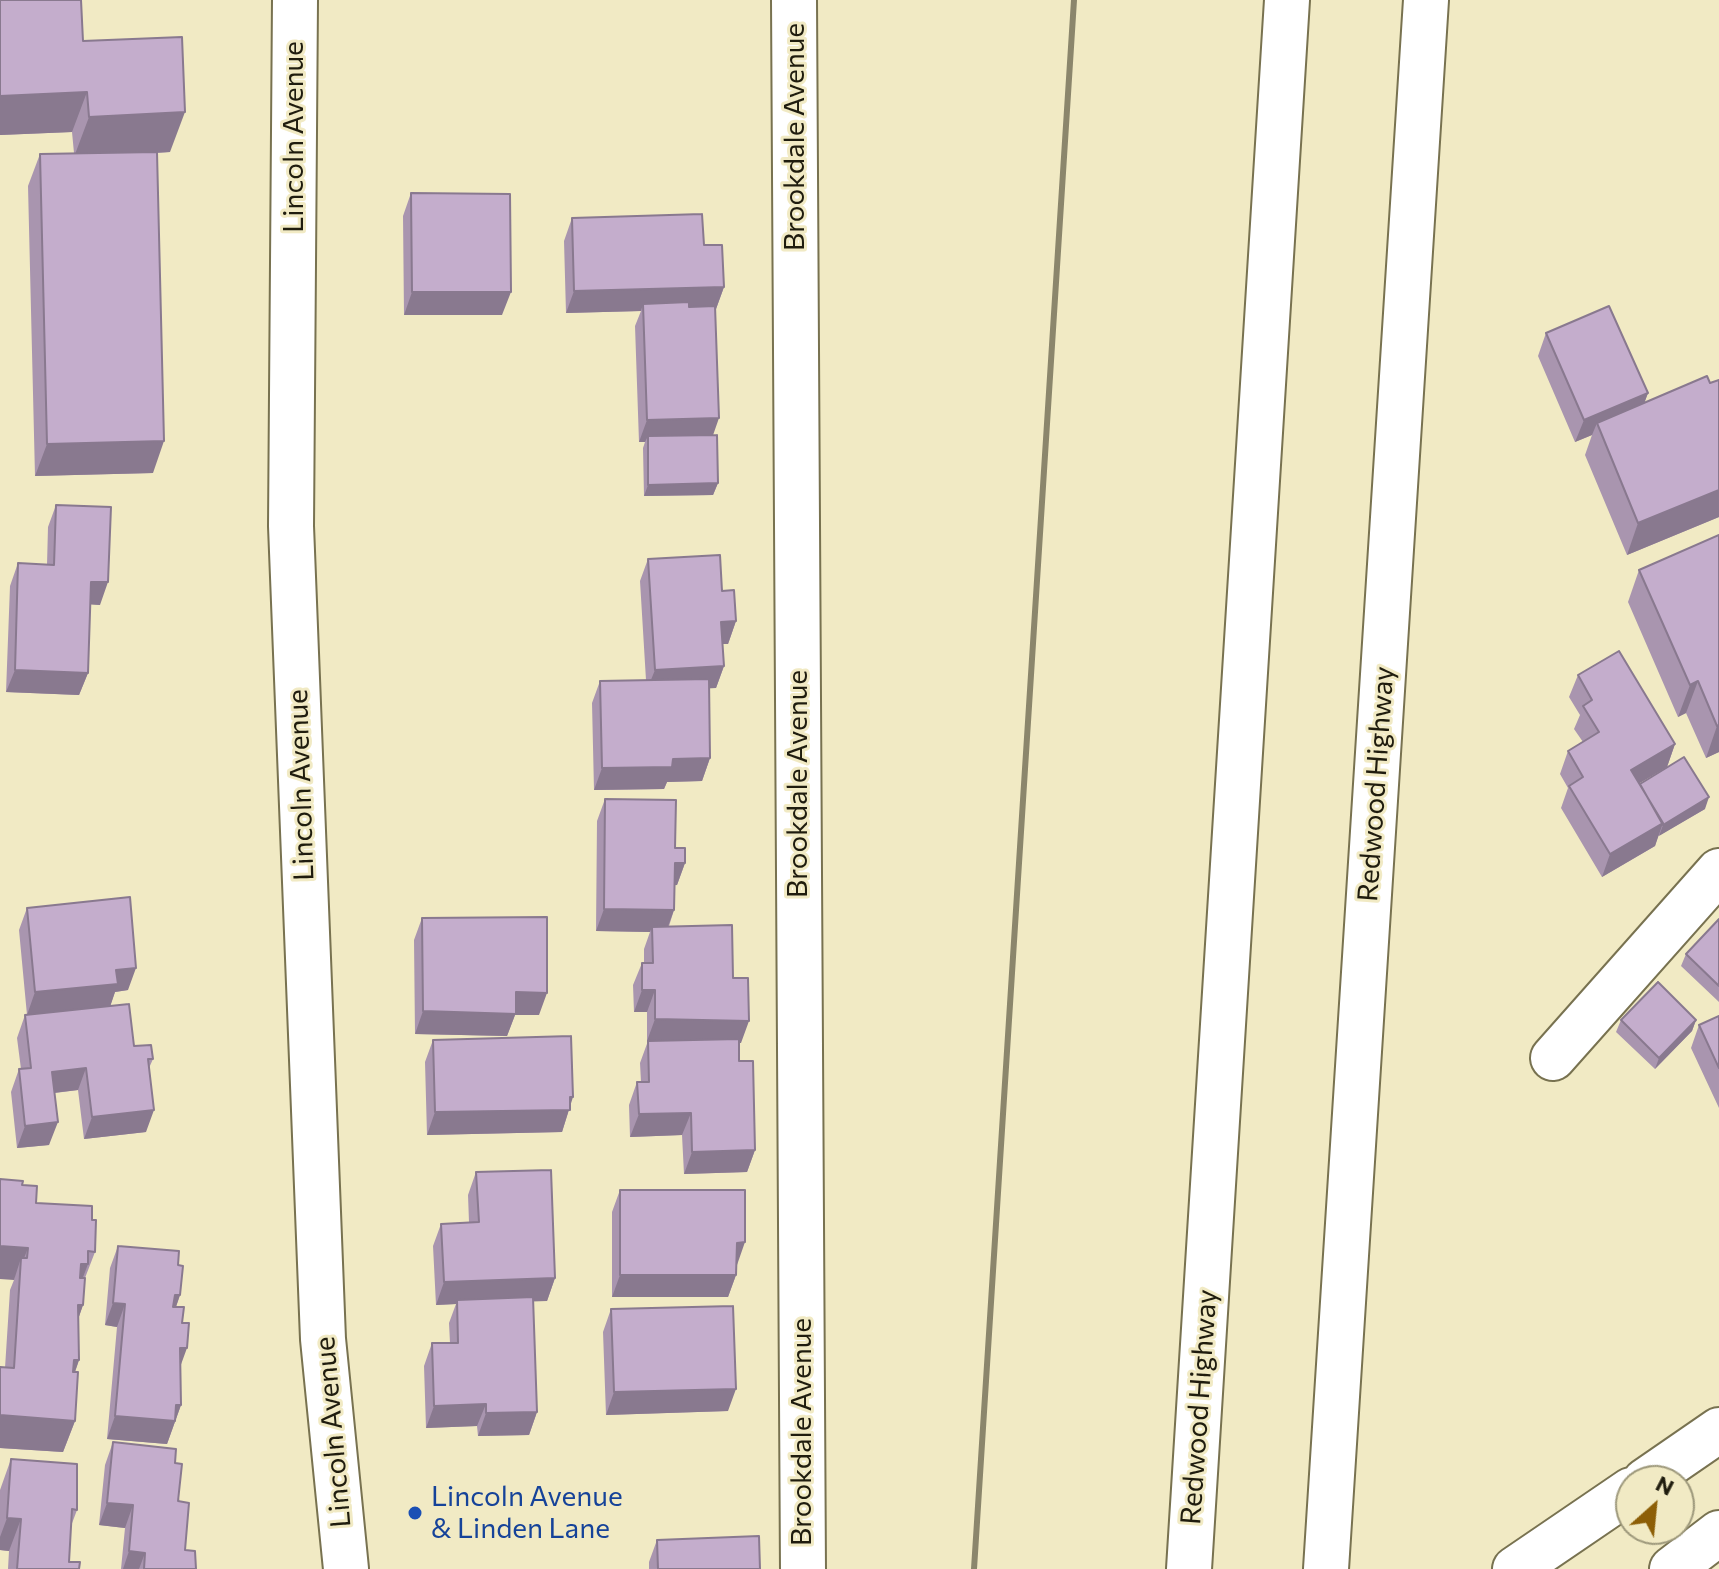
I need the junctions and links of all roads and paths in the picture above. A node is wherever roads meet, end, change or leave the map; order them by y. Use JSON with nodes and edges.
{"nodes":[{"id":1,"x":295,"y":0,"type":"edge"},
{"id":2,"x":794,"y":0,"type":"edge"},
{"id":3,"x":1287,"y":0,"type":"edge"},
{"id":4,"x":1426,"y":0,"type":"edge"},
{"id":5,"x":1719,"y":871,"type":"edge"},
{"id":6,"x":1553,"y":1058,"type":"dead end"},
{"id":7,"x":1719,"y":1430,"type":"edge"},
{"id":8,"x":1668,"y":1465,"type":"edge"},
{"id":9,"x":1615,"y":1501,"type":"edge"},
{"id":10,"x":1719,"y":1533,"type":"edge"},
{"id":11,"x":346,"y":1569,"type":"edge"},
{"id":12,"x":803,"y":1569,"type":"edge"},
{"id":13,"x":1189,"y":1569,"type":"edge"},
{"id":14,"x":1326,"y":1569,"type":"edge"},
{"id":15,"x":1515,"y":1569,"type":"edge"},
{"id":16,"x":1672,"y":1569,"type":"edge"}],
"edges":[{"from":1,"to":11,"type":"main road","name":"Lincoln Avenue"},
{"from":2,"to":12,"type":"main road","name":"Brookdale Avenue"},
{"from":3,"to":13,"type":"main road","name":"Redwood Highway"},
{"from":4,"to":14,"type":"main road","name":"Redwood Highway"},
{"from":5,"to":6,"type":"main road"},
{"from":7,"to":8,"type":"main road"},
{"from":9,"to":15,"type":"main road"},
{"from":10,"to":16,"type":"main road"}]}
